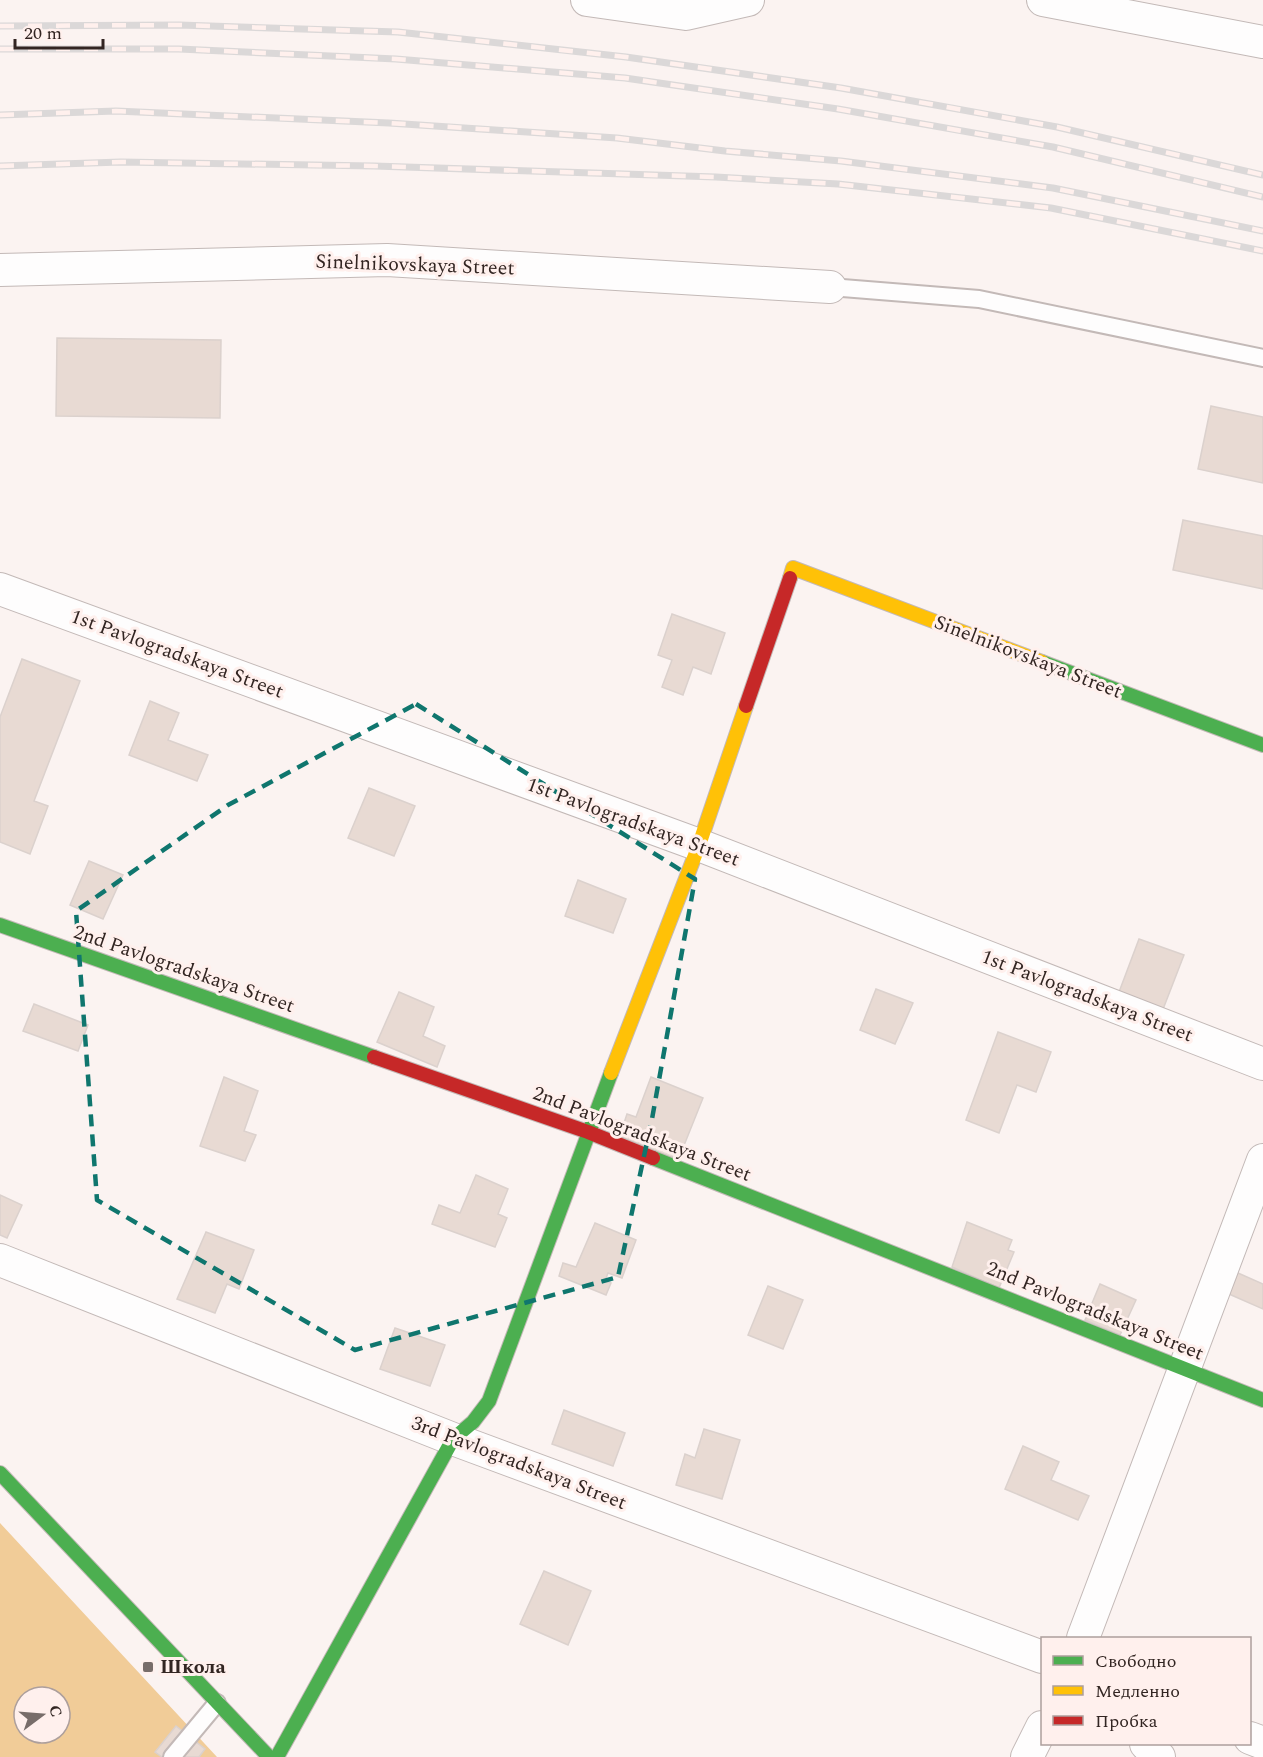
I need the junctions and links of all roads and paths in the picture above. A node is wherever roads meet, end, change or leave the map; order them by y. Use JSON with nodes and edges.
{"nodes":[{"id":1,"x":587,"y":0,"type":"edge"},
{"id":2,"x":748,"y":0,"type":"edge"},
{"id":3,"x":1043,"y":0,"type":"edge"},
{"id":4,"x":1263,"y":42,"type":"edge"},
{"id":5,"x":0,"y":270,"type":"edge"},
{"id":6,"x":830,"y":286,"type":"joint"},
{"id":7,"x":1263,"y":358,"type":"edge"},
{"id":8,"x":0,"y":589,"type":"edge"},
{"id":9,"x":1263,"y":745,"type":"edge"},
{"id":10,"x":699,"y":845,"type":"junction"},
{"id":11,"x":0,"y":925,"type":"edge"},
{"id":12,"x":1263,"y":1064,"type":"edge"},
{"id":13,"x":588,"y":1132,"type":"junction"},
{"id":14,"x":1263,"y":1160,"type":"edge"},
{"id":15,"x":0,"y":1260,"type":"edge"},
{"id":16,"x":1185,"y":1368,"type":"junction"},
{"id":17,"x":1263,"y":1400,"type":"edge"},
{"id":18,"x":453,"y":1439,"type":"junction"},
{"id":19,"x":0,"y":1473,"type":"edge"},
{"id":20,"x":1083,"y":1637,"type":"edge"},
{"id":21,"x":1041,"y":1657,"type":"edge"},
{"id":22,"x":217,"y":1703,"type":"junction"},
{"id":23,"x":1041,"y":1729,"type":"edge"},
{"id":24,"x":1148,"y":1745,"type":"edge"},
{"id":25,"x":172,"y":1757,"type":"edge"},
{"id":26,"x":269,"y":1757,"type":"edge"},
{"id":27,"x":277,"y":1757,"type":"edge"},
{"id":28,"x":1027,"y":1757,"type":"edge"},
{"id":29,"x":1160,"y":1757,"type":"edge"}],
"edges":[{"from":1,"to":2,"type":"street"},
{"from":3,"to":4,"type":"street"},
{"from":5,"to":6,"type":"street","name":"Sinelnikovskaya Street"},
{"from":6,"to":7,"type":"lane"},
{"from":8,"to":10,"type":"street","name":"1st Pavlogradskaya Street"},
{"from":9,"to":10,"type":"street","name":"Sinelnikovskaya Street"},
{"from":10,"to":12,"type":"street","name":"1st Pavlogradskaya Street"},
{"from":10,"to":13,"type":"street"},
{"from":11,"to":13,"type":"street","name":"2nd Pavlogradskaya Street"},
{"from":13,"to":16,"type":"street","name":"2nd Pavlogradskaya Street"},
{"from":13,"to":18,"type":"street"},
{"from":14,"to":16,"type":"street"},
{"from":15,"to":18,"type":"street","name":"3rd Pavlogradskaya Street"},
{"from":16,"to":17,"type":"street","name":"2nd Pavlogradskaya Street"},
{"from":16,"to":20,"type":"street"},
{"from":18,"to":21,"type":"street","name":"3rd Pavlogradskaya Street"},
{"from":18,"to":27,"type":"street"},
{"from":19,"to":22,"type":"street"},
{"from":22,"to":25,"type":"lane"},
{"from":22,"to":26,"type":"street"},
{"from":23,"to":28,"type":"street"},
{"from":24,"to":29,"type":"street"}]}
